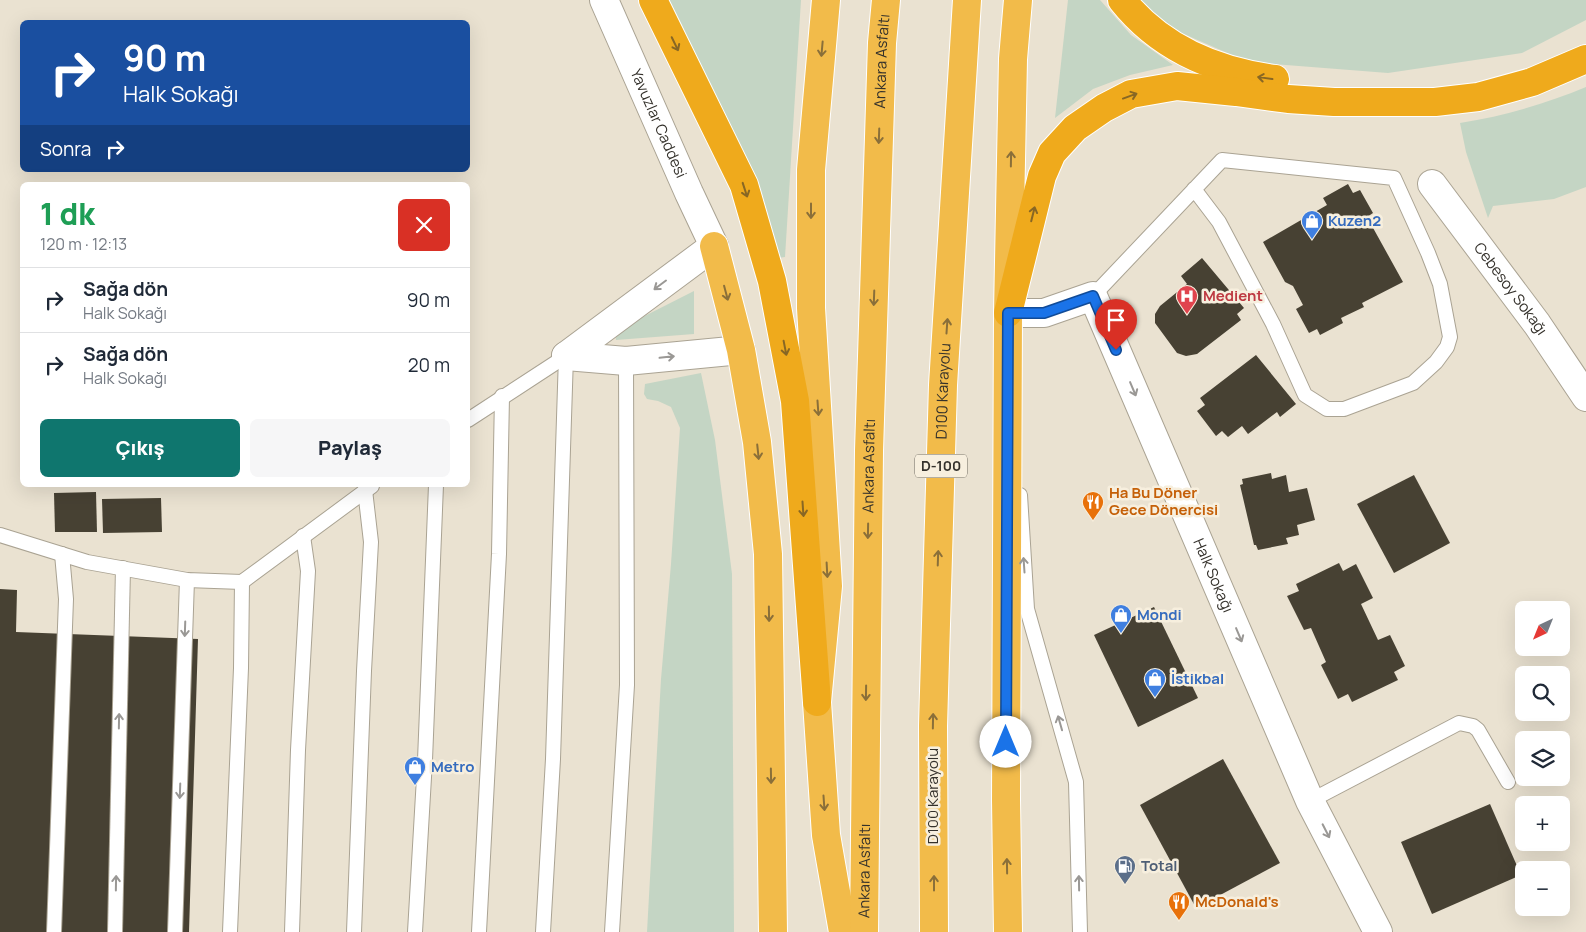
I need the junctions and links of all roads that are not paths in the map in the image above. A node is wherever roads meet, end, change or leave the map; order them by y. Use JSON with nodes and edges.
{"nodes":[{"id":1,"x":604,"y":0,"type":"edge"},
{"id":2,"x":653,"y":0,"type":"edge"},
{"id":3,"x":826,"y":0,"type":"edge"},
{"id":4,"x":886,"y":0,"type":"edge"},
{"id":5,"x":967,"y":0,"type":"edge"},
{"id":6,"x":1018,"y":0,"type":"edge"},
{"id":7,"x":1122,"y":0,"type":"edge"},
{"id":8,"x":1586,"y":44,"type":"edge"},
{"id":9,"x":1586,"y":59,"type":"edge"},
{"id":10,"x":1432,"y":184,"type":"dead end"},
{"id":11,"x":1194,"y":189,"type":"junction"},
{"id":12,"x":714,"y":246,"type":"junction"},
{"id":13,"x":1093,"y":296,"type":"junction"},
{"id":14,"x":1008,"y":313,"type":"junction"},
{"id":15,"x":741,"y":350,"type":"junction"},
{"id":16,"x":566,"y":356,"type":"junction"},
{"id":17,"x":626,"y":361,"type":"junction"},
{"id":18,"x":502,"y":396,"type":"junction"},
{"id":19,"x":1586,"y":397,"type":"edge"},
{"id":20,"x":470,"y":419,"type":"edge"},
{"id":21,"x":436,"y":487,"type":"edge"},
{"id":22,"x":369,"y":488,"type":"edge"},
{"id":23,"x":0,"y":535,"type":"edge"},
{"id":24,"x":303,"y":536,"type":"junction"},
{"id":25,"x":62,"y":554,"type":"junction"},
{"id":26,"x":123,"y":568,"type":"junction"},
{"id":27,"x":187,"y":580,"type":"junction"},
{"id":28,"x":242,"y":582,"type":"junction"},
{"id":29,"x":817,"y":702,"type":"junction"},
{"id":30,"x":1508,"y":782,"type":"dead end"},
{"id":31,"x":1310,"y":801,"type":"junction"},
{"id":32,"x":54,"y":932,"type":"edge"},
{"id":33,"x":115,"y":932,"type":"edge"},
{"id":34,"x":175,"y":932,"type":"edge"},
{"id":35,"x":230,"y":932,"type":"edge"},
{"id":36,"x":292,"y":932,"type":"edge"},
{"id":37,"x":354,"y":932,"type":"edge"},
{"id":38,"x":415,"y":932,"type":"edge"},
{"id":39,"x":479,"y":932,"type":"edge"},
{"id":40,"x":544,"y":932,"type":"edge"},
{"id":41,"x":612,"y":932,"type":"edge"},
{"id":42,"x":773,"y":932,"type":"edge"},
{"id":43,"x":843,"y":932,"type":"edge"},
{"id":44,"x":864,"y":932,"type":"edge"},
{"id":45,"x":934,"y":932,"type":"edge"},
{"id":46,"x":1007,"y":932,"type":"edge"},
{"id":47,"x":1080,"y":932,"type":"edge"},
{"id":48,"x":1378,"y":932,"type":"edge"}],
"edges":[{"from":1,"to":12,"type":"street","name":"Yavuzlar Caddesi"},
{"from":2,"to":29,"type":"highway","one_way":true},
{"from":3,"to":29,"type":"highway","one_way":true},
{"from":4,"to":44,"type":"highway","name":"Ankara Asfaltı","one_way":true},
{"from":45,"to":5,"type":"highway","name":"D100 Karayolu","number":"D-100","one_way":true},
{"from":14,"to":6,"type":"highway","one_way":true},
{"from":8,"to":7,"type":"highway","one_way":true},
{"from":14,"to":9,"type":"highway","one_way":true},
{"from":10,"to":19,"type":"street","name":"Cebesoy Sokağı"},
{"from":11,"to":11,"type":"lane"},
{"from":11,"to":13,"type":"lane"},
{"from":12,"to":15,"type":"highway","one_way":true},
{"from":12,"to":16,"type":"street","one_way":true},
{"from":13,"to":14,"type":"street"},
{"from":13,"to":31,"type":"street","name":"Halk Sokağı","one_way":true},
{"from":46,"to":14,"type":"highway","one_way":true},
{"from":47,"to":14,"type":"lane","one_way":true},
{"from":17,"to":15,"type":"street","one_way":true},
{"from":15,"to":42,"type":"highway","one_way":true},
{"from":16,"to":17,"type":"street"},
{"from":16,"to":18,"type":"lane"},
{"from":16,"to":40,"type":"lane"},
{"from":17,"to":41,"type":"lane"},
{"from":18,"to":20,"type":"lane"},
{"from":18,"to":39,"type":"lane"},
{"from":21,"to":38,"type":"lane"},
{"from":22,"to":24,"type":"lane"},
{"from":22,"to":37,"type":"lane"},
{"from":23,"to":25,"type":"lane"},
{"from":24,"to":28,"type":"lane"},
{"from":24,"to":36,"type":"lane"},
{"from":25,"to":26,"type":"lane"},
{"from":25,"to":32,"type":"lane"},
{"from":26,"to":27,"type":"lane"},
{"from":33,"to":26,"type":"lane","one_way":true},
{"from":27,"to":28,"type":"lane"},
{"from":27,"to":34,"type":"lane","one_way":true},
{"from":28,"to":35,"type":"lane"},
{"from":29,"to":43,"type":"highway","one_way":true},
{"from":30,"to":31,"type":"lane"},
{"from":31,"to":48,"type":"street","name":"Halk Sokağı","one_way":true}]}
